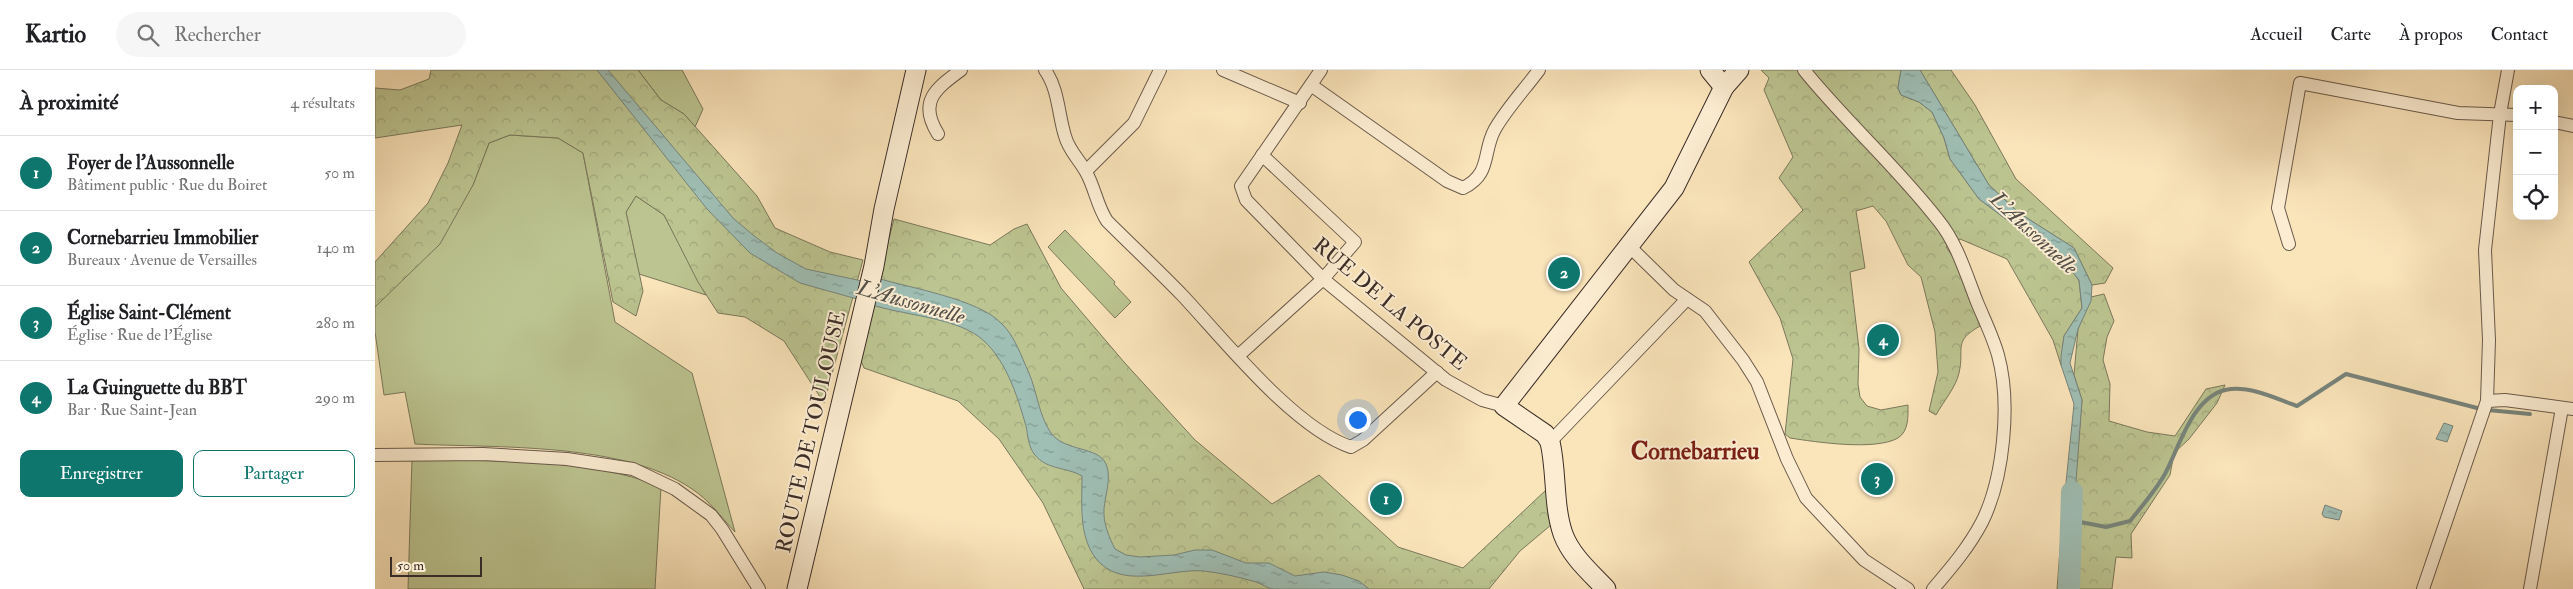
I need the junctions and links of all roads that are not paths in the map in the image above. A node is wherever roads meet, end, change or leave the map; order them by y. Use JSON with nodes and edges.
{"nodes":[{"id":1,"x":916,"y":70,"type":"edge"},
{"id":2,"x":925,"y":70,"type":"edge"},
{"id":3,"x":961,"y":70,"type":"edge"},
{"id":4,"x":1045,"y":70,"type":"edge"},
{"id":5,"x":1160,"y":70,"type":"edge"},
{"id":6,"x":1223,"y":70,"type":"edge"},
{"id":7,"x":1321,"y":70,"type":"edge"},
{"id":8,"x":1539,"y":70,"type":"edge"},
{"id":9,"x":1710,"y":70,"type":"edge"},
{"id":10,"x":1739,"y":70,"type":"edge"},
{"id":11,"x":1804,"y":70,"type":"edge"},
{"id":12,"x":2302,"y":70,"type":"edge"},
{"id":13,"x":2508,"y":70,"type":"edge"},
{"id":14,"x":2300,"y":83,"type":"junction"},
{"id":15,"x":1311,"y":85,"type":"junction"},
{"id":16,"x":1724,"y":87,"type":"junction"},
{"id":17,"x":1300,"y":103,"type":"junction"},
{"id":18,"x":2500,"y":114,"type":"junction"},
{"id":19,"x":2513,"y":115,"type":"edge"},
{"id":20,"x":2558,"y":123,"type":"edge"},
{"id":21,"x":2573,"y":126,"type":"edge"},
{"id":22,"x":938,"y":134,"type":"dead end"},
{"id":23,"x":1262,"y":155,"type":"junction"},
{"id":24,"x":1086,"y":171,"type":"junction"},
{"id":25,"x":2289,"y":244,"type":"dead end"},
{"id":26,"x":1628,"y":245,"type":"junction"},
{"id":27,"x":875,"y":261,"type":"junction"},
{"id":28,"x":1323,"y":279,"type":"junction"},
{"id":29,"x":1687,"y":299,"type":"junction"},
{"id":30,"x":1238,"y":356,"type":"junction"},
{"id":31,"x":1437,"y":372,"type":"junction"},
{"id":32,"x":1504,"y":406,"type":"junction"},
{"id":33,"x":2485,"y":406,"type":"junction"},
{"id":34,"x":2567,"y":409,"type":"edge"},
{"id":35,"x":1550,"y":442,"type":"junction"},
{"id":36,"x":375,"y":455,"type":"edge"},
{"id":37,"x":759,"y":589,"type":"edge"},
{"id":38,"x":797,"y":589,"type":"edge"},
{"id":39,"x":1606,"y":589,"type":"edge"},
{"id":40,"x":1908,"y":589,"type":"edge"},
{"id":41,"x":1933,"y":589,"type":"edge"},
{"id":42,"x":2423,"y":589,"type":"edge"},
{"id":43,"x":2530,"y":589,"type":"edge"}],
"edges":[{"from":1,"to":27,"type":"main road","name":"ROUTE DE TOULOUSE"},
{"from":2,"to":27,"type":"main road","name":"ROUTE DE TOULOUSE"},
{"from":3,"to":22,"type":"street"},
{"from":4,"to":24,"type":"street"},
{"from":5,"to":24,"type":"street"},
{"from":6,"to":17,"type":"street"},
{"from":7,"to":15,"type":"street"},
{"from":8,"to":15,"type":"street"},
{"from":9,"to":16,"type":"main road"},
{"from":10,"to":16,"type":"main road"},
{"from":11,"to":41,"type":"street"},
{"from":12,"to":14,"type":"street"},
{"from":13,"to":18,"type":"street"},
{"from":14,"to":18,"type":"street"},
{"from":14,"to":25,"type":"street"},
{"from":15,"to":17,"type":"street"},
{"from":16,"to":26,"type":"main road"},
{"from":17,"to":23,"type":"street"},
{"from":18,"to":19,"type":"street"},
{"from":18,"to":33,"type":"street"},
{"from":20,"to":21,"type":"street"},
{"from":23,"to":28,"type":"street","name":"RUE DE LA POSTE"},
{"from":23,"to":28,"type":"street"},
{"from":24,"to":30,"type":"street"},
{"from":26,"to":29,"type":"street"},
{"from":26,"to":32,"type":"main road"},
{"from":27,"to":38,"type":"main road","name":"ROUTE DE TOULOUSE"},
{"from":28,"to":30,"type":"street"},
{"from":28,"to":31,"type":"street","name":"RUE DE LA POSTE"},
{"from":29,"to":35,"type":"street"},
{"from":29,"to":40,"type":"street"},
{"from":30,"to":31,"type":"street"},
{"from":31,"to":32,"type":"street","name":"RUE DE LA POSTE"},
{"from":32,"to":35,"type":"main road"},
{"from":33,"to":34,"type":"street"},
{"from":33,"to":42,"type":"street"},
{"from":34,"to":43,"type":"street"},
{"from":35,"to":39,"type":"main road"},
{"from":36,"to":37,"type":"street"}]}
